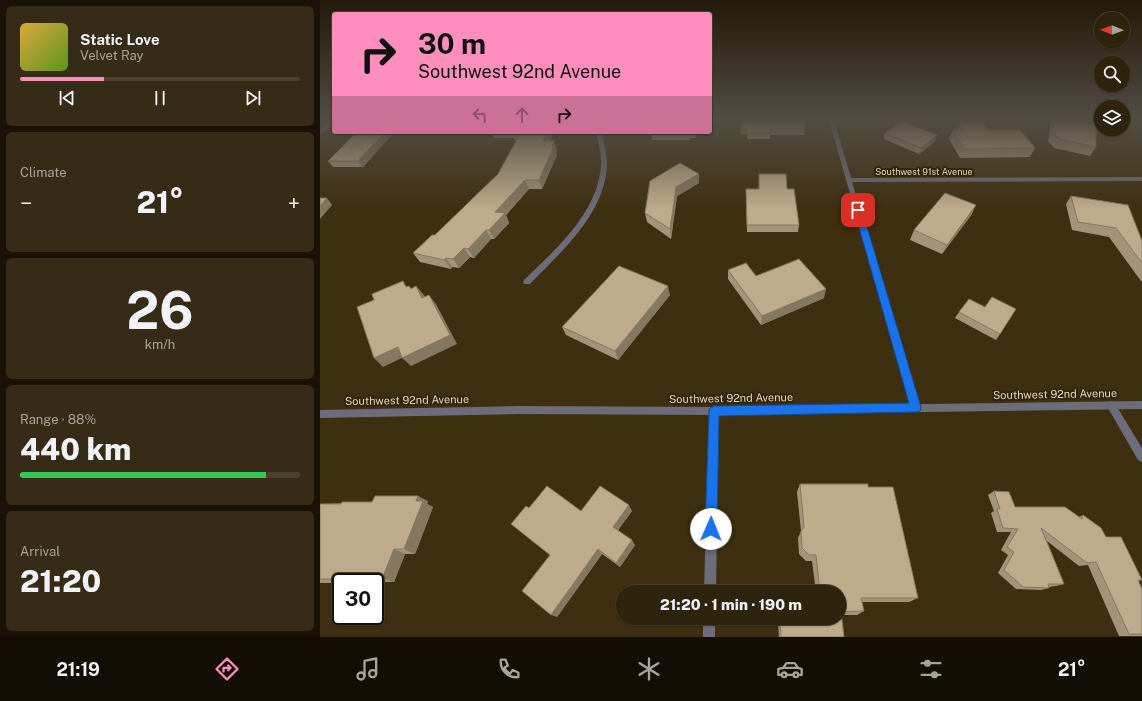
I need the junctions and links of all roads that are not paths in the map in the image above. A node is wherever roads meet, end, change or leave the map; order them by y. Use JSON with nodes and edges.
{"nodes":[{"id":1,"x":602,"y":150,"type":"edge"},
{"id":2,"x":840,"y":150,"type":"edge"},
{"id":3,"x":1142,"y":179,"type":"edge"},
{"id":4,"x":849,"y":180,"type":"junction"},
{"id":5,"x":527,"y":282,"type":"dead end"},
{"id":6,"x":1111,"y":405,"type":"junction"},
{"id":7,"x":1142,"y":405,"type":"edge"},
{"id":8,"x":916,"y":407,"type":"junction"},
{"id":9,"x":714,"y":411,"type":"junction"},
{"id":10,"x":320,"y":414,"type":"edge"},
{"id":11,"x":1142,"y":457,"type":"edge"},
{"id":12,"x":710,"y":585,"type":"edge"},
{"id":13,"x":710,"y":625,"type":"edge"},
{"id":14,"x":709,"y":637,"type":"edge"}],
"edges":[{"from":1,"to":5,"type":"street"},
{"from":2,"to":4,"type":"street"},
{"from":3,"to":4,"type":"street","name":"Southwest 91st Avenue"},
{"from":4,"to":8,"type":"street"},
{"from":6,"to":7,"type":"street","name":"Southwest 92nd Avenue"},
{"from":6,"to":8,"type":"street","name":"Southwest 92nd Avenue"},
{"from":6,"to":11,"type":"street"},
{"from":8,"to":9,"type":"street","name":"Southwest 92nd Avenue"},
{"from":9,"to":10,"type":"street","name":"Southwest 92nd Avenue"},
{"from":9,"to":12,"type":"street"},
{"from":13,"to":14,"type":"street"}]}
